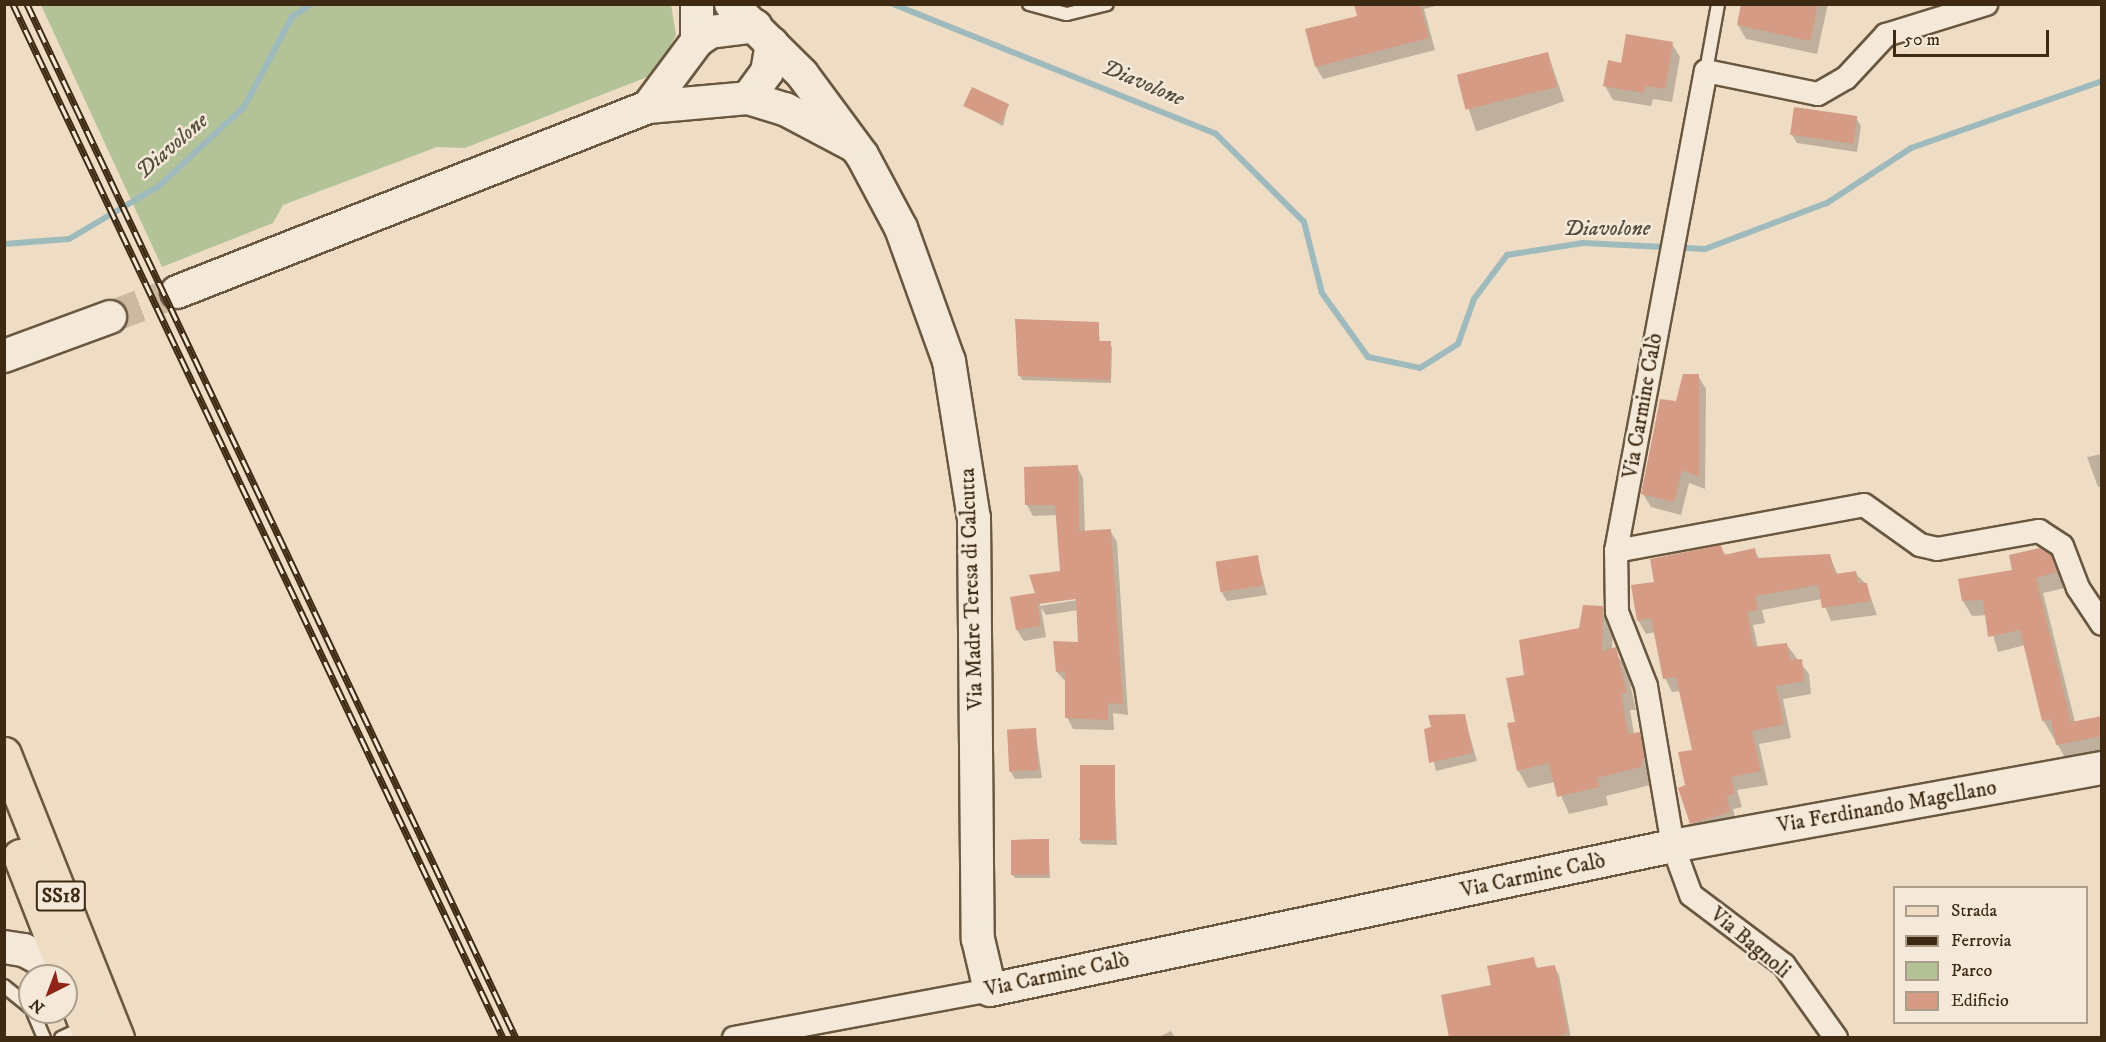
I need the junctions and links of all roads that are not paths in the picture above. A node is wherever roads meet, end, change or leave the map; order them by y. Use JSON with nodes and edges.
{"nodes":[{"id":1,"x":697,"y":4,"type":"edge"},
{"id":2,"x":731,"y":4,"type":"edge"},
{"id":3,"x":1029,"y":4,"type":"edge"},
{"id":4,"x":1107,"y":4,"type":"edge"},
{"id":5,"x":1718,"y":4,"type":"edge"},
{"id":6,"x":1986,"y":4,"type":"edge"},
{"id":7,"x":764,"y":34,"type":"junction"},
{"id":8,"x":697,"y":41,"type":"junction"},
{"id":9,"x":1706,"y":71,"type":"junction"},
{"id":10,"x":748,"y":98,"type":"junction"},
{"id":11,"x":648,"y":107,"type":"junction"},
{"id":12,"x":857,"y":148,"type":"junction"},
{"id":13,"x":177,"y":292,"type":"tunnel mouth"},
{"id":14,"x":110,"y":317,"type":"tunnel mouth"},
{"id":15,"x":4,"y":356,"type":"edge"},
{"id":16,"x":1616,"y":551,"type":"junction"},
{"id":17,"x":2102,"y":624,"type":"edge"},
{"id":18,"x":4,"y":754,"type":"edge"},
{"id":19,"x":2102,"y":768,"type":"edge"},
{"id":20,"x":4,"y":815,"type":"edge"},
{"id":21,"x":1673,"y":846,"type":"junction"},
{"id":22,"x":44,"y":916,"type":"junction"},
{"id":23,"x":6,"y":947,"type":"edge"},
{"id":24,"x":50,"y":964,"type":"edge"},
{"id":25,"x":63,"y":964,"type":"edge"},
{"id":26,"x":4,"y":986,"type":"edge"},
{"id":27,"x":990,"y":990,"type":"junction"},
{"id":28,"x":18,"y":997,"type":"edge"},
{"id":29,"x":38,"y":1024,"type":"edge"},
{"id":30,"x":44,"y":1038,"type":"edge"},
{"id":31,"x":117,"y":1038,"type":"edge"},
{"id":32,"x":734,"y":1038,"type":"edge"},
{"id":33,"x":1836,"y":1038,"type":"edge"}],
"edges":[{"from":1,"to":8,"type":"street"},
{"from":2,"to":7,"type":"street","name":"Via Madre Teresa di Calcutta"},
{"from":3,"to":4,"type":"lane"},
{"from":5,"to":9,"type":"lane"},
{"from":6,"to":9,"type":"street"},
{"from":7,"to":8,"type":"street"},
{"from":7,"to":10,"type":"street"},
{"from":7,"to":12,"type":"street","name":"Via Madre Teresa di Calcutta"},
{"from":8,"to":11,"type":"street"},
{"from":9,"to":16,"type":"street","name":"Via Carmine Calò"},
{"from":10,"to":11,"type":"street"},
{"from":10,"to":12,"type":"street"},
{"from":11,"to":13,"type":"street"},
{"from":12,"to":27,"type":"street","name":"Via Madre Teresa di Calcutta"},
{"from":14,"to":15,"type":"street"},
{"from":16,"to":17,"type":"street"},
{"from":16,"to":21,"type":"street","name":"Via Carmine Calò"},
{"from":18,"to":31,"type":"main road","number":"SS18"},
{"from":19,"to":21,"type":"street","name":"Via Ferdinando Magellano"},
{"from":20,"to":22,"type":"main road","number":"SS18"},
{"from":21,"to":27,"type":"street","name":"Via Carmine Calò"},
{"from":21,"to":33,"type":"street","name":"Via Bagnoli"},
{"from":22,"to":23,"type":"street"},
{"from":22,"to":25,"type":"main road","number":"SS18"},
{"from":23,"to":24,"type":"street"},
{"from":26,"to":28,"type":"lane"},
{"from":27,"to":32,"type":"street","name":"Via Carmine Calò"},
{"from":29,"to":30,"type":"lane"}]}
